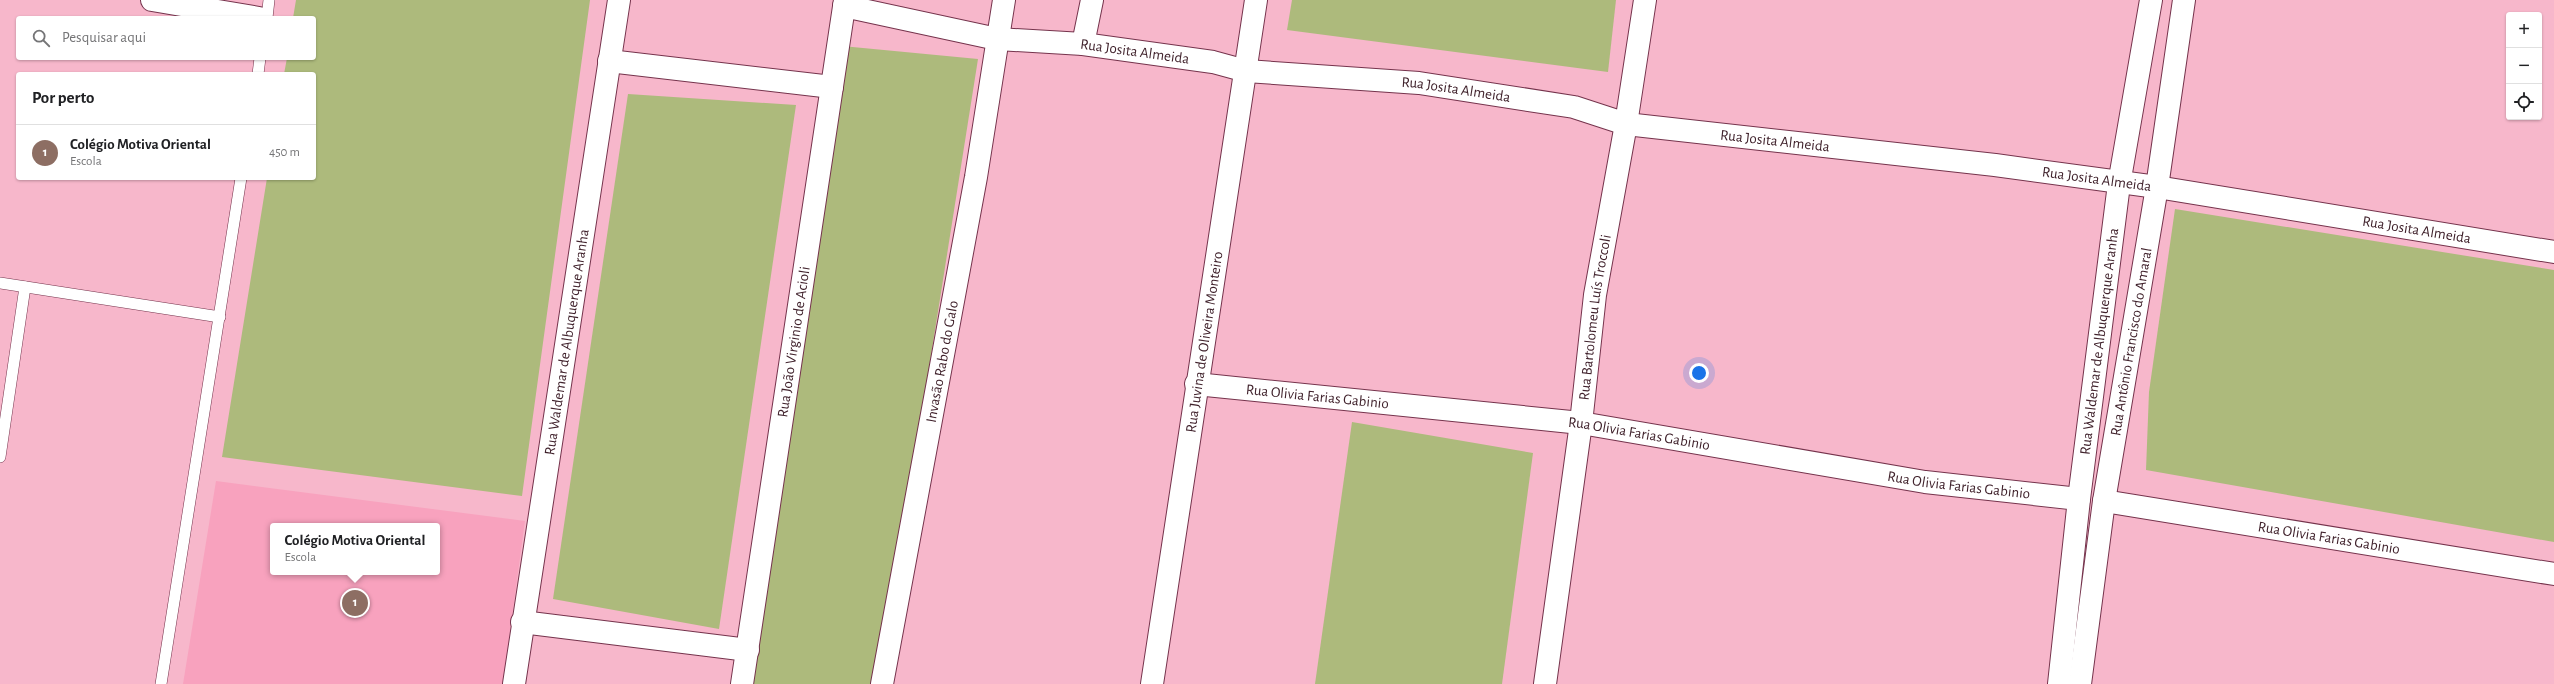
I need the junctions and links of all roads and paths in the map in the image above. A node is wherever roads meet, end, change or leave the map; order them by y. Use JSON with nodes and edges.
{"nodes":[{"id":1,"x":152,"y":0,"type":"edge"},
{"id":2,"x":269,"y":0,"type":"edge"},
{"id":3,"x":619,"y":0,"type":"edge"},
{"id":4,"x":1004,"y":0,"type":"edge"},
{"id":5,"x":1092,"y":0,"type":"edge"},
{"id":6,"x":1256,"y":0,"type":"edge"},
{"id":7,"x":1645,"y":0,"type":"edge"},
{"id":8,"x":2151,"y":0,"type":"edge"},
{"id":9,"x":2184,"y":0,"type":"edge"},
{"id":10,"x":844,"y":3,"type":"edge"},
{"id":11,"x":247,"y":16,"type":"edge"},
{"id":12,"x":267,"y":16,"type":"edge"},
{"id":13,"x":997,"y":39,"type":"junction"},
{"id":14,"x":1084,"y":44,"type":"junction"},
{"id":15,"x":260,"y":60,"type":"edge"},
{"id":16,"x":609,"y":61,"type":"junction"},
{"id":17,"x":1246,"y":71,"type":"junction"},
{"id":18,"x":258,"y":72,"type":"edge"},
{"id":19,"x":832,"y":87,"type":"junction"},
{"id":20,"x":1626,"y":124,"type":"junction"},
{"id":21,"x":241,"y":180,"type":"edge"},
{"id":22,"x":2119,"y":184,"type":"junction"},
{"id":23,"x":2157,"y":187,"type":"junction"},
{"id":24,"x":2554,"y":252,"type":"edge"},
{"id":25,"x":0,"y":285,"type":"edge"},
{"id":26,"x":26,"y":287,"type":"junction"},
{"id":27,"x":220,"y":317,"type":"junction"},
{"id":28,"x":1196,"y":384,"type":"junction"},
{"id":29,"x":1581,"y":423,"type":"junction"},
{"id":30,"x":0,"y":457,"type":"edge"},
{"id":31,"x":2079,"y":499,"type":"junction"},
{"id":32,"x":2104,"y":501,"type":"junction"},
{"id":33,"x":2554,"y":574,"type":"edge"},
{"id":34,"x":522,"y":622,"type":"junction"},
{"id":35,"x":748,"y":650,"type":"junction"},
{"id":36,"x":161,"y":684,"type":"edge"},
{"id":37,"x":514,"y":684,"type":"edge"},
{"id":38,"x":742,"y":684,"type":"edge"},
{"id":39,"x":882,"y":684,"type":"edge"},
{"id":40,"x":1152,"y":684,"type":"edge"},
{"id":41,"x":1545,"y":684,"type":"edge"},
{"id":42,"x":2059,"y":684,"type":"edge"},
{"id":43,"x":2080,"y":684,"type":"edge"}],
"edges":[{"from":1,"to":11,"type":"street"},
{"from":2,"to":12,"type":"lane"},
{"from":3,"to":16,"type":"street","name":"Rua Waldemar de Albuquerque Aranha"},
{"from":4,"to":13,"type":"street","name":"Invasão Rabo do Galo"},
{"from":5,"to":14,"type":"street"},
{"from":6,"to":17,"type":"street","name":"Rua Juvina de Oliveira Monteiro"},
{"from":7,"to":20,"type":"street","name":"Rua Bartolomeu Luís Troccoli"},
{"from":8,"to":22,"type":"street","name":"Rua Waldemar de Albuquerque Aranha"},
{"from":9,"to":23,"type":"street","name":"Rua Antônio Francisco do Amaral"},
{"from":10,"to":13,"type":"street","name":"Rua Josita Almeida"},
{"from":10,"to":19,"type":"street","name":"Rua João Virginio de Acioli"},
{"from":13,"to":14,"type":"street","name":"Rua Josita Almeida"},
{"from":13,"to":39,"type":"street","name":"Invasão Rabo do Galo"},
{"from":14,"to":17,"type":"street","name":"Rua Josita Almeida"},
{"from":15,"to":18,"type":"lane"},
{"from":16,"to":19,"type":"street"},
{"from":16,"to":34,"type":"street","name":"Rua Waldemar de Albuquerque Aranha"},
{"from":17,"to":20,"type":"street","name":"Rua Josita Almeida"},
{"from":17,"to":28,"type":"street","name":"Rua Juvina de Oliveira Monteiro"},
{"from":19,"to":35,"type":"street","name":"Rua João Virginio de Acioli"},
{"from":20,"to":22,"type":"street","name":"Rua Josita Almeida"},
{"from":20,"to":29,"type":"street","name":"Rua Bartolomeu Luís Troccoli"},
{"from":21,"to":27,"type":"lane"},
{"from":22,"to":23,"type":"street","name":"Rua Josita Almeida"},
{"from":22,"to":31,"type":"street","name":"Rua Waldemar de Albuquerque Aranha"},
{"from":23,"to":24,"type":"street","name":"Rua Josita Almeida"},
{"from":23,"to":32,"type":"street","name":"Rua Antônio Francisco do Amaral"},
{"from":25,"to":26,"type":"lane"},
{"from":26,"to":27,"type":"lane"},
{"from":26,"to":30,"type":"lane"},
{"from":27,"to":36,"type":"lane"},
{"from":28,"to":29,"type":"street","name":"Rua Olivia Farias Gabinio"},
{"from":28,"to":40,"type":"street","name":"Rua Juvina de Oliveira Monteiro"},
{"from":29,"to":31,"type":"street","name":"Rua Olivia Farias Gabinio"},
{"from":29,"to":41,"type":"street","name":"Rua Bartolomeu Luís Troccoli"},
{"from":31,"to":42,"type":"street","name":"Rua Waldemar de Albuquerque Aranha"},
{"from":32,"to":33,"type":"street","name":"Rua Olivia Farias Gabinio"},
{"from":32,"to":43,"type":"street","name":"Rua Antônio Francisco do Amaral"},
{"from":34,"to":35,"type":"street"},
{"from":34,"to":37,"type":"street","name":"Rua Waldemar de Albuquerque Aranha"},
{"from":35,"to":38,"type":"street","name":"Rua João Virginio de Acioli"}]}
